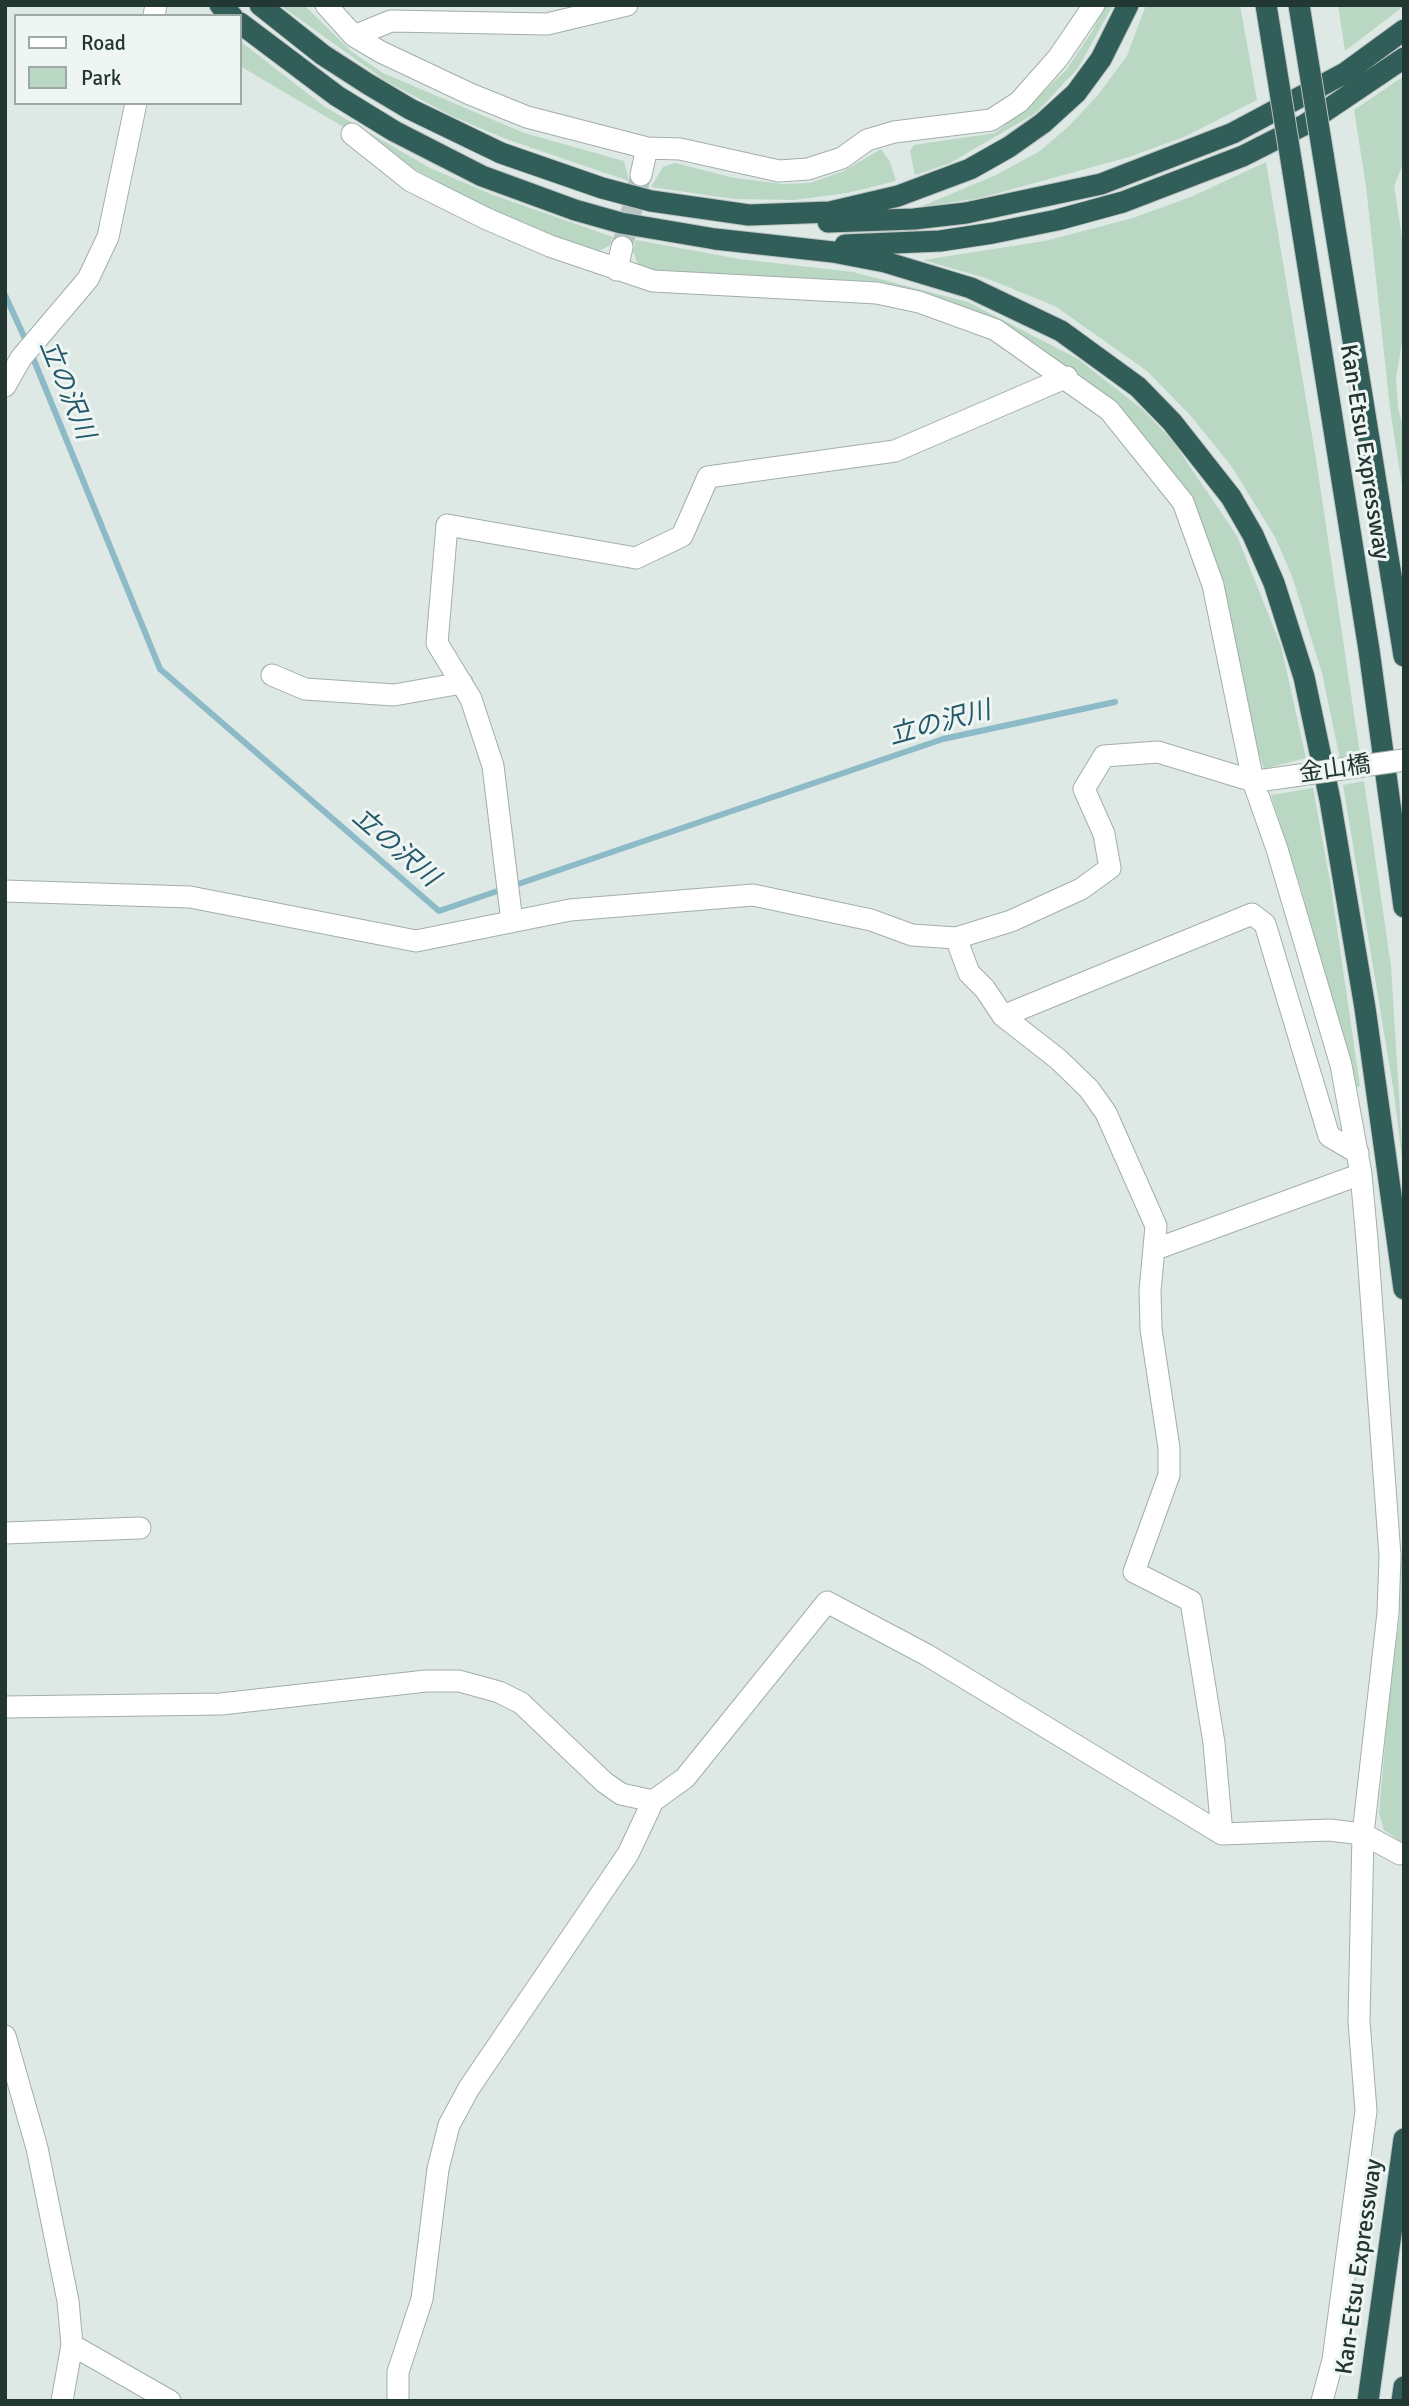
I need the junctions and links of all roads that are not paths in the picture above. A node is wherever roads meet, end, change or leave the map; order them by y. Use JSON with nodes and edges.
{"nodes":[{"id":1,"x":260,"y":5,"type":"edge"},
{"id":2,"x":326,"y":5,"type":"edge"},
{"id":3,"x":627,"y":5,"type":"edge"},
{"id":4,"x":1094,"y":5,"type":"edge"},
{"id":5,"x":1128,"y":5,"type":"edge"},
{"id":6,"x":1266,"y":5,"type":"edge"},
{"id":7,"x":1299,"y":5,"type":"edge"},
{"id":8,"x":1313,"y":5,"type":"edge"},
{"id":9,"x":242,"y":25,"type":"edge"},
{"id":10,"x":1404,"y":30,"type":"edge"},
{"id":11,"x":354,"y":36,"type":"junction"},
{"id":12,"x":1404,"y":58,"type":"edge"},
{"id":13,"x":136,"y":105,"type":"edge"},
{"id":14,"x":352,"y":134,"type":"dead end"},
{"id":15,"x":646,"y":148,"type":"junction"},
{"id":16,"x":1328,"y":152,"type":"junction"},
{"id":17,"x":641,"y":175,"type":"tunnel mouth"},
{"id":18,"x":749,"y":215,"type":"junction"},
{"id":19,"x":773,"y":244,"type":"junction"},
{"id":20,"x":622,"y":247,"type":"tunnel mouth"},
{"id":21,"x":617,"y":270,"type":"junction"},
{"id":22,"x":14,"y":361,"type":"edge"},
{"id":23,"x":1067,"y":377,"type":"junction"},
{"id":24,"x":5,"y":386,"type":"edge"},
{"id":25,"x":1404,"y":656,"type":"edge"},
{"id":26,"x":272,"y":675,"type":"dead end"},
{"id":27,"x":461,"y":683,"type":"junction"},
{"id":28,"x":1404,"y":760,"type":"edge"},
{"id":29,"x":1259,"y":780,"type":"junction"},
{"id":30,"x":5,"y":891,"type":"edge"},
{"id":31,"x":1404,"y":907,"type":"edge"},
{"id":32,"x":512,"y":922,"type":"junction"},
{"id":33,"x":956,"y":938,"type":"junction"},
{"id":34,"x":1003,"y":1016,"type":"junction"},
{"id":35,"x":1358,"y":1153,"type":"junction"},
{"id":36,"x":1362,"y":1174,"type":"junction"},
{"id":37,"x":1156,"y":1248,"type":"junction"},
{"id":38,"x":1404,"y":1289,"type":"edge"},
{"id":39,"x":140,"y":1528,"type":"dead end"},
{"id":40,"x":5,"y":1533,"type":"edge"},
{"id":41,"x":5,"y":1707,"type":"edge"},
{"id":42,"x":653,"y":1801,"type":"junction"},
{"id":43,"x":1222,"y":1834,"type":"junction"},
{"id":44,"x":1363,"y":1834,"type":"junction"},
{"id":45,"x":1400,"y":1854,"type":"dead end"},
{"id":46,"x":5,"y":2036,"type":"edge"},
{"id":47,"x":1404,"y":2139,"type":"edge"},
{"id":48,"x":72,"y":2345,"type":"junction"},
{"id":49,"x":1404,"y":2387,"type":"edge"},
{"id":50,"x":62,"y":2401,"type":"edge"},
{"id":51,"x":170,"y":2401,"type":"edge"},
{"id":52,"x":398,"y":2401,"type":"edge"},
{"id":53,"x":1322,"y":2401,"type":"edge"},
{"id":54,"x":1368,"y":2401,"type":"edge"},
{"id":55,"x":1402,"y":2401,"type":"edge"}],
"edges":[{"from":1,"to":18,"type":"highway"},
{"from":2,"to":11,"type":"street"},
{"from":3,"to":11,"type":"street"},
{"from":4,"to":15,"type":"street"},
{"from":5,"to":18,"type":"highway"},
{"from":6,"to":31,"type":"highway","name":"Kan-Etsu Expressway","bridge":true},
{"from":7,"to":16,"type":"highway","name":"Kan-Etsu Expressway","bridge":true},
{"from":8,"to":16,"type":"highway"},
{"from":9,"to":19,"type":"highway"},
{"from":10,"to":18,"type":"highway"},
{"from":11,"to":15,"type":"street"},
{"from":12,"to":19,"type":"highway"},
{"from":13,"to":22,"type":"street"},
{"from":14,"to":21,"type":"street"},
{"from":15,"to":17,"type":"street"},
{"from":16,"to":25,"type":"highway","name":"Kan-Etsu Expressway"},
{"from":19,"to":38,"type":"highway"},
{"from":20,"to":21,"type":"street"},
{"from":21,"to":23,"type":"street"},
{"from":22,"to":24,"type":"street"},
{"from":23,"to":27,"type":"street"},
{"from":23,"to":29,"type":"street"},
{"from":26,"to":27,"type":"street"},
{"from":27,"to":32,"type":"street"},
{"from":28,"to":29,"type":"street","name":"金山橋","bridge":true},
{"from":29,"to":33,"type":"street"},
{"from":29,"to":35,"type":"street"},
{"from":30,"to":32,"type":"street"},
{"from":32,"to":33,"type":"street"},
{"from":33,"to":34,"type":"street"},
{"from":34,"to":35,"type":"street"},
{"from":34,"to":37,"type":"street"},
{"from":35,"to":36,"type":"street"},
{"from":36,"to":37,"type":"street"},
{"from":36,"to":44,"type":"street"},
{"from":37,"to":43,"type":"street"},
{"from":39,"to":40,"type":"street"},
{"from":41,"to":42,"type":"street"},
{"from":42,"to":43,"type":"street"},
{"from":42,"to":52,"type":"street"},
{"from":43,"to":44,"type":"street"},
{"from":44,"to":45,"type":"street"},
{"from":44,"to":53,"type":"street"},
{"from":46,"to":48,"type":"street"},
{"from":47,"to":54,"type":"highway","name":"Kan-Etsu Expressway"},
{"from":48,"to":50,"type":"street"},
{"from":48,"to":51,"type":"street"},
{"from":49,"to":55,"type":"highway"}]}
